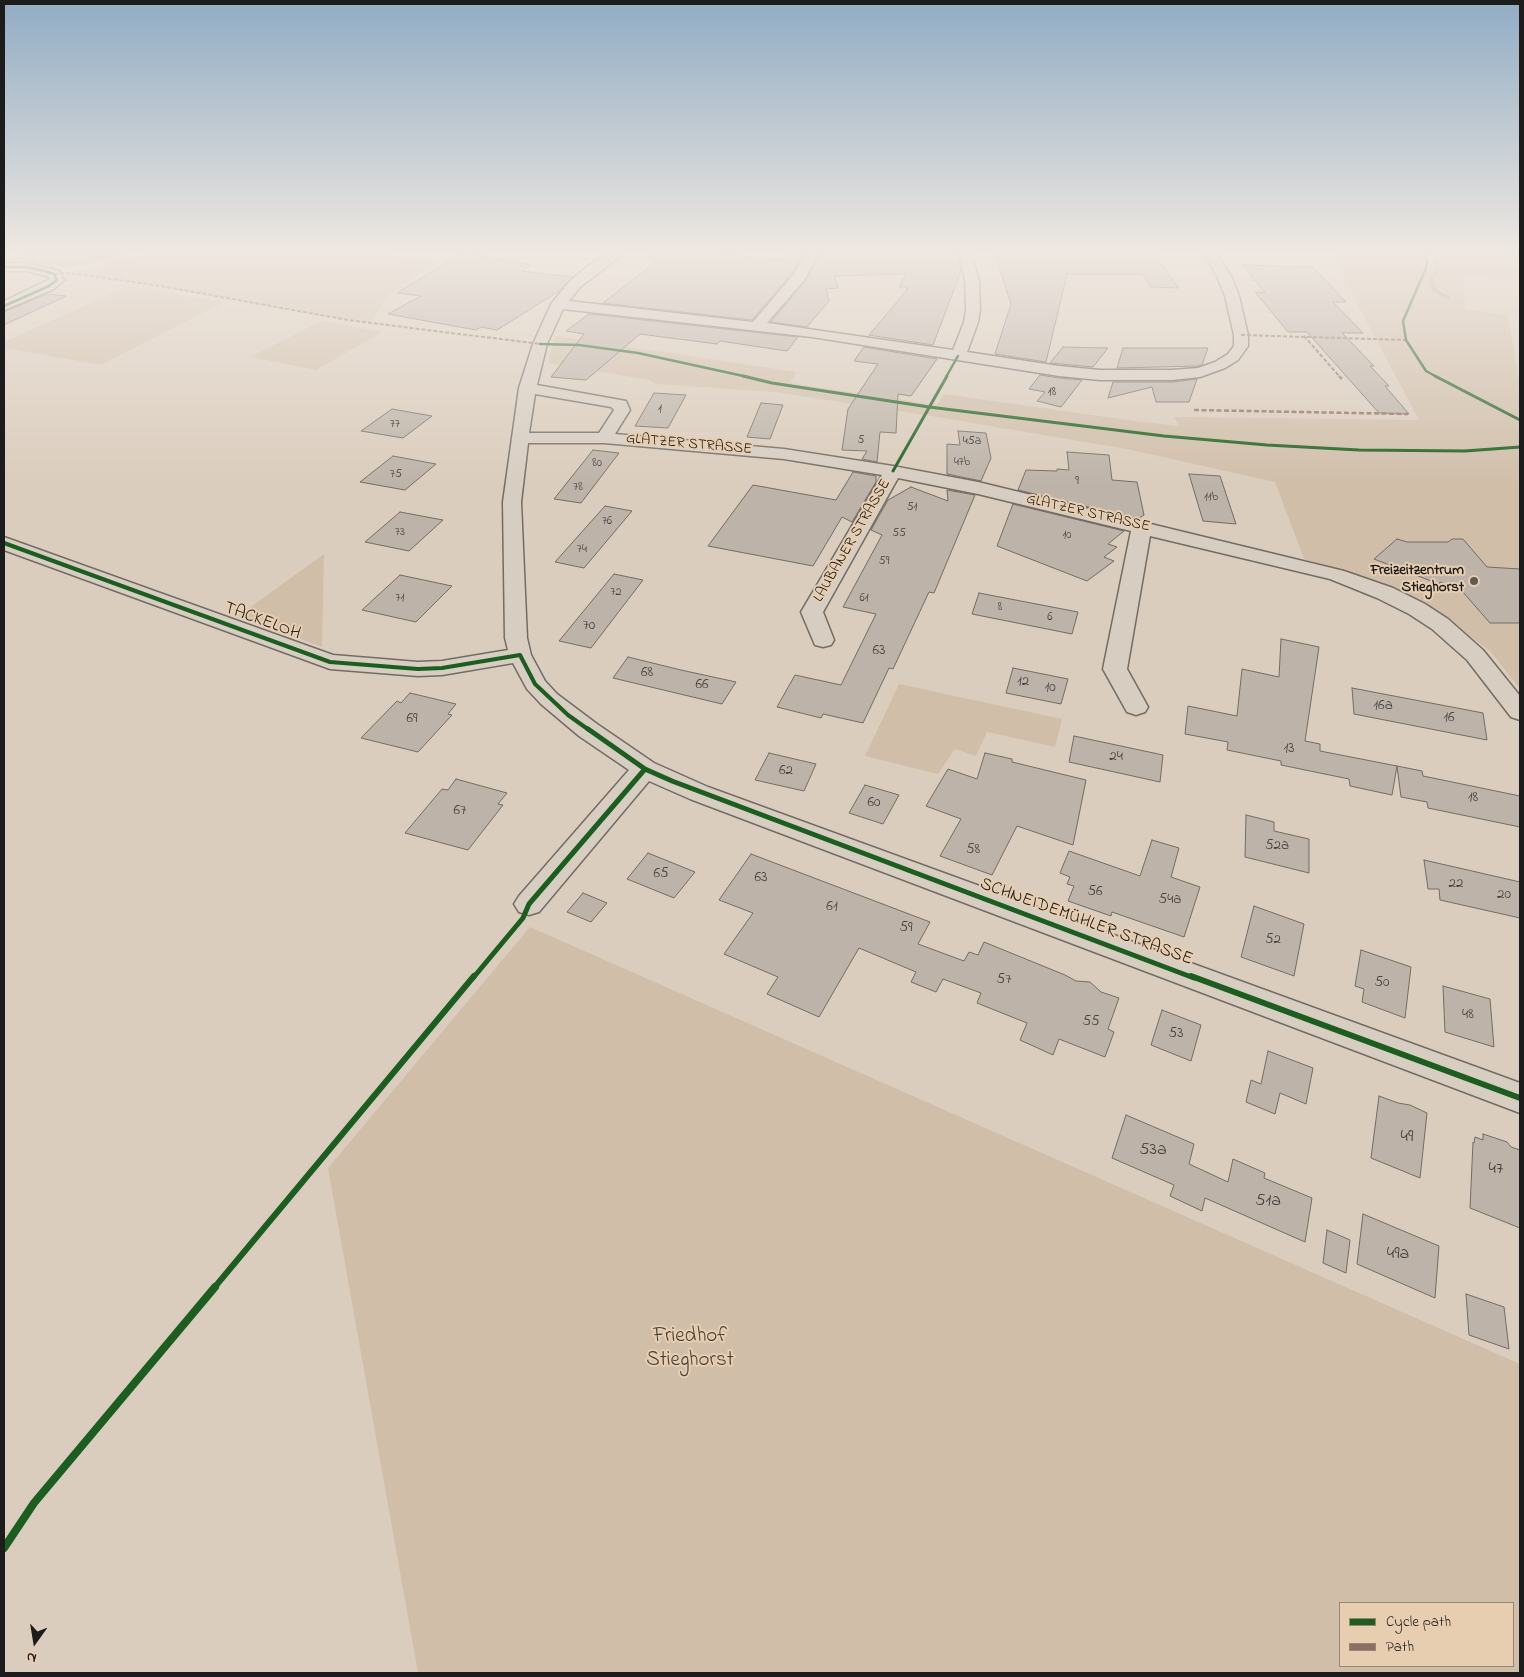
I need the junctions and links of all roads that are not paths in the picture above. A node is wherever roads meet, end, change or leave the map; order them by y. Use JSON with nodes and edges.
{"nodes":[{"id":1,"x":546,"y":330,"type":"edge"},
{"id":2,"x":779,"y":330,"type":"edge"},
{"id":3,"x":968,"y":330,"type":"edge"},
{"id":4,"x":1241,"y":330,"type":"edge"},
{"id":5,"x":958,"y":356,"type":"junction"},
{"id":6,"x":527,"y":388,"type":"junction"},
{"id":7,"x":519,"y":438,"type":"junction"},
{"id":8,"x":604,"y":438,"type":"junction"},
{"id":9,"x":893,"y":471,"type":"junction"},
{"id":10,"x":1142,"y":527,"type":"junction"},
{"id":11,"x":4,"y":542,"type":"edge"},
{"id":12,"x":823,"y":640,"type":"dead end"},
{"id":13,"x":520,"y":655,"type":"junction"},
{"id":14,"x":1136,"y":707,"type":"dead end"},
{"id":15,"x":1520,"y":712,"type":"edge"},
{"id":16,"x":645,"y":769,"type":"junction"},
{"id":17,"x":529,"y":904,"type":"dead end"},
{"id":18,"x":1520,"y":1098,"type":"edge"}],
"edges":[{"from":1,"to":6,"type":"street","name":"SCHNEIDEMÜHLER STRASSE"},
{"from":2,"to":5,"type":"street"},
{"from":3,"to":5,"type":"street"},
{"from":4,"to":5,"type":"street"},
{"from":6,"to":7,"type":"street","name":"SCHNEIDEMÜHLER STRASSE"},
{"from":6,"to":8,"type":"street","name":"GLATZER STRASSE"},
{"from":7,"to":8,"type":"street","name":"GLATZER STRASSE"},
{"from":7,"to":13,"type":"street","name":"SCHNEIDEMÜHLER STRASSE"},
{"from":8,"to":9,"type":"street","name":"GLATZER STRASSE"},
{"from":9,"to":10,"type":"street","name":"GLATZER STRASSE"},
{"from":9,"to":12,"type":"street","name":"LAUBANER STRASSE"},
{"from":10,"to":14,"type":"street"},
{"from":10,"to":15,"type":"street","name":"GLATZER STRASSE"},
{"from":11,"to":13,"type":"street","name":"TACKELOH"},
{"from":13,"to":16,"type":"street","name":"SCHNEIDEMÜHLER STRASSE"},
{"from":16,"to":17,"type":"street"},
{"from":16,"to":18,"type":"street","name":"SCHNEIDEMÜHLER STRASSE"}]}
